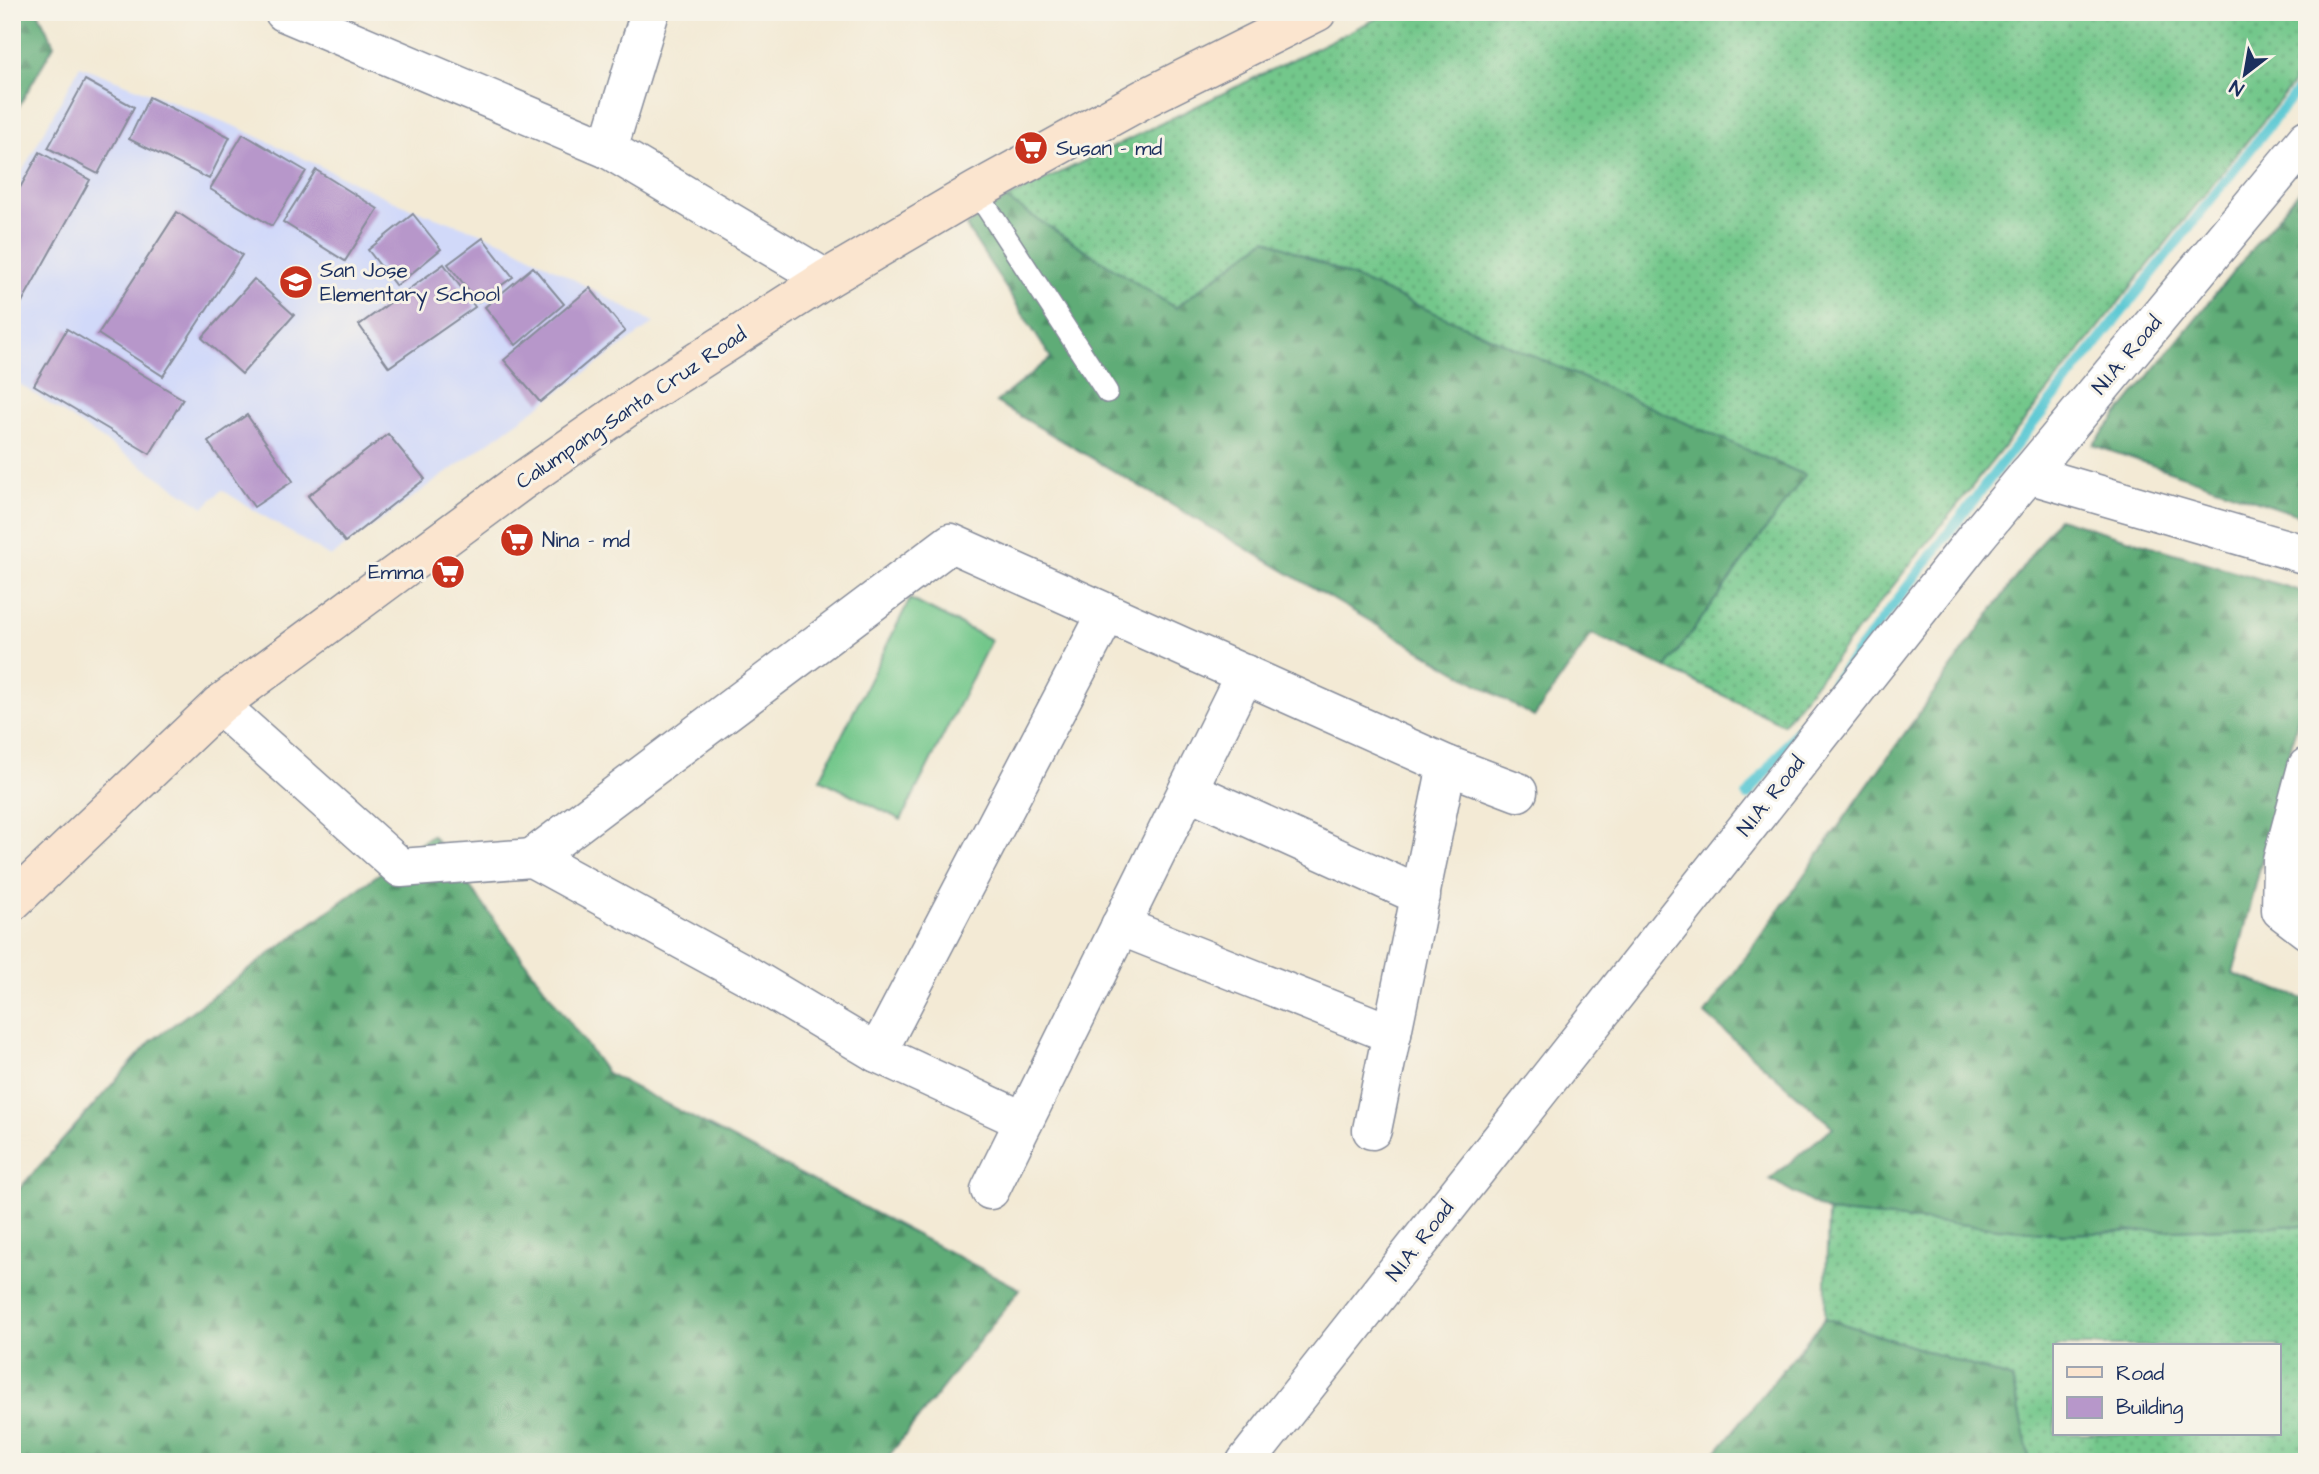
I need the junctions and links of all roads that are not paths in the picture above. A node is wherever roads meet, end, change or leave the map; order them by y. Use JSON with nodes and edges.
{"nodes":[{"id":1,"x":284,"y":12,"type":"edge"},
{"id":2,"x":650,"y":12,"type":"edge"},
{"id":3,"x":1317,"y":12,"type":"edge"},
{"id":4,"x":2307,"y":139,"type":"edge"},
{"id":5,"x":608,"y":149,"type":"junction"},
{"id":6,"x":975,"y":191,"type":"junction"},
{"id":7,"x":826,"y":279,"type":"junction"},
{"id":8,"x":1107,"y":392,"type":"dead end"},
{"id":9,"x":2028,"y":474,"type":"junction"},
{"id":10,"x":2307,"y":555,"type":"edge"},
{"id":11,"x":1107,"y":613,"type":"junction"},
{"id":12,"x":1245,"y":674,"type":"junction"},
{"id":13,"x":219,"y":705,"type":"junction"},
{"id":14,"x":1447,"y":765,"type":"junction"},
{"id":15,"x":2307,"y":767,"type":"edge"},
{"id":16,"x":1188,"y":790,"type":"junction"},
{"id":17,"x":1518,"y":792,"type":"dead end"},
{"id":18,"x":532,"y":858,"type":"junction"},
{"id":19,"x":1420,"y":896,"type":"junction"},
{"id":20,"x":12,"y":902,"type":"edge"},
{"id":21,"x":1120,"y":926,"type":"junction"},
{"id":22,"x":2307,"y":930,"type":"edge"},
{"id":23,"x":1392,"y":1034,"type":"junction"},
{"id":24,"x":877,"y":1053,"type":"junction"},
{"id":25,"x":1024,"y":1121,"type":"junction"},
{"id":26,"x":1372,"y":1130,"type":"dead end"},
{"id":27,"x":990,"y":1189,"type":"dead end"},
{"id":28,"x":1245,"y":1462,"type":"edge"}],
"edges":[{"from":1,"to":5,"type":"street"},
{"from":2,"to":5,"type":"street"},
{"from":3,"to":6,"type":"main road","name":"Calumpang-Santa Cruz Road"},
{"from":4,"to":9,"type":"street","name":"N.I.A. Road"},
{"from":5,"to":7,"type":"street"},
{"from":6,"to":7,"type":"main road","name":"Calumpang-Santa Cruz Road"},
{"from":6,"to":8,"type":"lane"},
{"from":7,"to":13,"type":"main road","name":"Calumpang-Santa Cruz Road"},
{"from":9,"to":10,"type":"street"},
{"from":9,"to":28,"type":"street","name":"N.I.A. Road"},
{"from":11,"to":12,"type":"street"},
{"from":11,"to":18,"type":"street"},
{"from":11,"to":24,"type":"street"},
{"from":12,"to":14,"type":"street"},
{"from":12,"to":16,"type":"street"},
{"from":13,"to":18,"type":"street"},
{"from":13,"to":20,"type":"main road","name":"Calumpang-Santa Cruz Road"},
{"from":14,"to":17,"type":"street"},
{"from":14,"to":19,"type":"street"},
{"from":15,"to":22,"type":"street"},
{"from":16,"to":19,"type":"street"},
{"from":16,"to":21,"type":"street"},
{"from":18,"to":24,"type":"street"},
{"from":19,"to":23,"type":"street"},
{"from":21,"to":23,"type":"street"},
{"from":21,"to":25,"type":"street"},
{"from":23,"to":26,"type":"street"},
{"from":24,"to":25,"type":"street"},
{"from":25,"to":27,"type":"street"}]}
